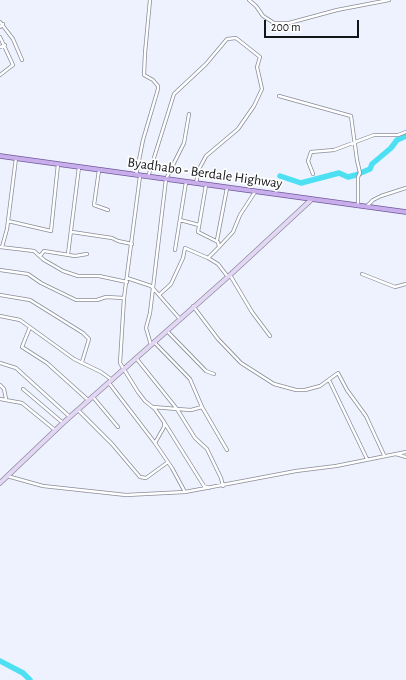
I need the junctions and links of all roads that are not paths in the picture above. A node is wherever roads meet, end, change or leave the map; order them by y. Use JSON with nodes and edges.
{"nodes":[{"id":1,"x":150,"y":0,"type":"edge"},
{"id":2,"x":249,"y":0,"type":"edge"},
{"id":3,"x":390,"y":0,"type":"edge"},
{"id":4,"x":0,"y":22,"type":"edge"},
{"id":5,"x":3,"y":24,"type":"junction"},
{"id":6,"x":0,"y":27,"type":"edge"},
{"id":7,"x":0,"y":37,"type":"edge"},
{"id":8,"x":5,"y":45,"type":"junction"},
{"id":9,"x":0,"y":47,"type":"edge"},
{"id":10,"x":22,"y":60,"type":"dead end"},
{"id":11,"x":0,"y":75,"type":"edge"},
{"id":12,"x":279,"y":96,"type":"dead end"},
{"id":13,"x":189,"y":114,"type":"dead end"},
{"id":14,"x":406,"y":132,"type":"edge"},
{"id":15,"x":355,"y":141,"type":"junction"},
{"id":16,"x":0,"y":156,"type":"edge"},
{"id":17,"x":16,"y":158,"type":"junction"},
{"id":18,"x":58,"y":164,"type":"junction"},
{"id":19,"x":80,"y":167,"type":"junction"},
{"id":20,"x":99,"y":170,"type":"junction"},
{"id":21,"x":313,"y":174,"type":"dead end"},
{"id":22,"x":138,"y":175,"type":"junction"},
{"id":23,"x":148,"y":177,"type":"junction"},
{"id":24,"x":166,"y":179,"type":"junction"},
{"id":25,"x":186,"y":182,"type":"junction"},
{"id":26,"x":195,"y":183,"type":"junction"},
{"id":27,"x":206,"y":185,"type":"junction"},
{"id":28,"x":227,"y":188,"type":"junction"},
{"id":29,"x":406,"y":188,"type":"edge"},
{"id":30,"x":255,"y":192,"type":"junction"},
{"id":31,"x":311,"y":200,"type":"junction"},
{"id":32,"x":358,"y":206,"type":"junction"},
{"id":33,"x":366,"y":207,"type":"junction"},
{"id":34,"x":108,"y":210,"type":"dead end"},
{"id":35,"x":406,"y":212,"type":"edge"},
{"id":36,"x":180,"y":220,"type":"junction"},
{"id":37,"x":8,"y":221,"type":"junction"},
{"id":38,"x":199,"y":225,"type":"junction"},
{"id":39,"x":72,"y":232,"type":"junction"},
{"id":40,"x":217,"y":240,"type":"junction"},
{"id":41,"x":132,"y":244,"type":"junction"},
{"id":42,"x":1,"y":247,"type":"edge"},
{"id":43,"x":219,"y":247,"type":"junction"},
{"id":44,"x":176,"y":250,"type":"dead end"},
{"id":45,"x":68,"y":254,"type":"junction"},
{"id":46,"x":87,"y":254,"type":"dead end"},
{"id":47,"x":40,"y":256,"type":"junction"},
{"id":48,"x":208,"y":258,"type":"junction"},
{"id":49,"x":0,"y":270,"type":"edge"},
{"id":50,"x":362,"y":274,"type":"dead end"},
{"id":51,"x":229,"y":276,"type":"junction"},
{"id":52,"x":127,"y":278,"type":"junction"},
{"id":53,"x":127,"y":282,"type":"junction"},
{"id":54,"x":406,"y":284,"type":"edge"},
{"id":55,"x":153,"y":288,"type":"junction"},
{"id":56,"x":0,"y":294,"type":"edge"},
{"id":57,"x":159,"y":295,"type":"junction"},
{"id":58,"x":124,"y":298,"type":"junction"},
{"id":59,"x":194,"y":306,"type":"junction"},
{"id":60,"x":0,"y":316,"type":"edge"},
{"id":61,"x":180,"y":319,"type":"junction"},
{"id":62,"x":30,"y":327,"type":"junction"},
{"id":63,"x":167,"y":330,"type":"junction"},
{"id":64,"x":270,"y":336,"type":"dead end"},
{"id":65,"x":153,"y":344,"type":"junction"},
{"id":66,"x":136,"y":358,"type":"junction"},
{"id":67,"x":82,"y":362,"type":"junction"},
{"id":68,"x":0,"y":363,"type":"edge"},
{"id":69,"x":124,"y":370,"type":"junction"},
{"id":70,"x":214,"y":374,"type":"dead end"},
{"id":71,"x":329,"y":380,"type":"junction"},
{"id":72,"x":110,"y":382,"type":"junction"},
{"id":73,"x":0,"y":385,"type":"edge"},
{"id":74,"x":23,"y":389,"type":"dead end"},
{"id":75,"x":93,"y":397,"type":"junction"},
{"id":76,"x":0,"y":399,"type":"edge"},
{"id":77,"x":6,"y":400,"type":"junction"},
{"id":78,"x":89,"y":401,"type":"junction"},
{"id":79,"x":152,"y":407,"type":"junction"},
{"id":80,"x":202,"y":407,"type":"junction"},
{"id":81,"x":177,"y":409,"type":"junction"},
{"id":82,"x":78,"y":410,"type":"junction"},
{"id":83,"x":70,"y":417,"type":"junction"},
{"id":84,"x":164,"y":422,"type":"junction"},
{"id":85,"x":63,"y":423,"type":"junction"},
{"id":86,"x":118,"y":427,"type":"dead end"},
{"id":87,"x":55,"y":430,"type":"junction"},
{"id":88,"x":155,"y":443,"type":"junction"},
{"id":89,"x":227,"y":450,"type":"dead end"},
{"id":90,"x":406,"y":452,"type":"edge"},
{"id":91,"x":393,"y":454,"type":"junction"},
{"id":92,"x":384,"y":455,"type":"junction"},
{"id":93,"x":406,"y":457,"type":"edge"},
{"id":94,"x":367,"y":459,"type":"junction"},
{"id":95,"x":168,"y":462,"type":"junction"},
{"id":96,"x":7,"y":476,"type":"junction"},
{"id":97,"x":0,"y":483,"type":"edge"},
{"id":98,"x":223,"y":486,"type":"junction"},
{"id":99,"x":210,"y":489,"type":"junction"},
{"id":100,"x":185,"y":492,"type":"junction"}],
"edges":[{"from":1,"to":22,"type":"street"},
{"from":2,"to":3,"type":"street"},
{"from":4,"to":5,"type":"street"},
{"from":5,"to":6,"type":"street"},
{"from":5,"to":10,"type":"street"},
{"from":7,"to":8,"type":"street"},
{"from":8,"to":9,"type":"street"},
{"from":8,"to":11,"type":"street"},
{"from":12,"to":15,"type":"street"},
{"from":13,"to":24,"type":"street"},
{"from":14,"to":15,"type":"street"},
{"from":15,"to":21,"type":"street"},
{"from":15,"to":32,"type":"street"},
{"from":16,"to":17,"type":"main road","name":"Byadhabo - Berdale Highway"},
{"from":17,"to":18,"type":"main road","name":"Byadhabo - Berdale Highway"},
{"from":17,"to":37,"type":"street"},
{"from":18,"to":19,"type":"main road","name":"Byadhabo - Berdale Highway"},
{"from":18,"to":37,"type":"street"},
{"from":19,"to":20,"type":"main road","name":"Byadhabo - Berdale Highway"},
{"from":19,"to":39,"type":"street"},
{"from":20,"to":22,"type":"main road","name":"Byadhabo - Berdale Highway"},
{"from":20,"to":34,"type":"street"},
{"from":22,"to":23,"type":"main road","name":"Byadhabo - Berdale Highway"},
{"from":22,"to":41,"type":"street"},
{"from":23,"to":24,"type":"main road","name":"Byadhabo - Berdale Highway"},
{"from":23,"to":26,"type":"street"},
{"from":24,"to":25,"type":"main road","name":"Byadhabo - Berdale Highway"},
{"from":24,"to":55,"type":"street"},
{"from":25,"to":26,"type":"main road","name":"Byadhabo - Berdale Highway"},
{"from":25,"to":36,"type":"street"},
{"from":26,"to":27,"type":"main road","name":"Byadhabo - Berdale Highway"},
{"from":27,"to":28,"type":"main road","name":"Byadhabo - Berdale Highway"},
{"from":27,"to":38,"type":"street"},
{"from":28,"to":30,"type":"main road","name":"Byadhabo - Berdale Highway"},
{"from":28,"to":40,"type":"street"},
{"from":29,"to":33,"type":"street"},
{"from":30,"to":31,"type":"main road","name":"Byadhabo - Berdale Highway"},
{"from":30,"to":43,"type":"street"},
{"from":31,"to":32,"type":"main road","name":"Byadhabo - Berdale Highway"},
{"from":31,"to":51,"type":"street"},
{"from":32,"to":33,"type":"main road","name":"Byadhabo - Berdale Highway"},
{"from":33,"to":35,"type":"main road","name":"Byadhabo - Berdale Highway"},
{"from":36,"to":38,"type":"street"},
{"from":36,"to":44,"type":"street"},
{"from":37,"to":42,"type":"street"},
{"from":38,"to":40,"type":"street"},
{"from":39,"to":41,"type":"street"},
{"from":39,"to":45,"type":"street"},
{"from":40,"to":43,"type":"street"},
{"from":41,"to":52,"type":"street"},
{"from":42,"to":47,"type":"street"},
{"from":43,"to":48,"type":"street"},
{"from":45,"to":46,"type":"street"},
{"from":45,"to":47,"type":"street"},
{"from":47,"to":53,"type":"street"},
{"from":48,"to":51,"type":"street"},
{"from":48,"to":57,"type":"street"},
{"from":49,"to":58,"type":"street"},
{"from":50,"to":54,"type":"street"},
{"from":51,"to":59,"type":"street"},
{"from":51,"to":64,"type":"street"},
{"from":52,"to":53,"type":"street"},
{"from":52,"to":55,"type":"street"},
{"from":53,"to":58,"type":"street"},
{"from":55,"to":57,"type":"street"},
{"from":55,"to":65,"type":"street"},
{"from":56,"to":67,"type":"street"},
{"from":57,"to":61,"type":"street"},
{"from":58,"to":69,"type":"street"},
{"from":59,"to":61,"type":"street"},
{"from":59,"to":71,"type":"street"},
{"from":60,"to":62,"type":"street"},
{"from":61,"to":63,"type":"street"},
{"from":62,"to":67,"type":"street"},
{"from":62,"to":78,"type":"street"},
{"from":63,"to":65,"type":"street"},
{"from":63,"to":70,"type":"street"},
{"from":65,"to":66,"type":"street"},
{"from":65,"to":80,"type":"street"},
{"from":66,"to":69,"type":"street"},
{"from":66,"to":81,"type":"street"},
{"from":67,"to":72,"type":"street"},
{"from":68,"to":83,"type":"street"},
{"from":69,"to":72,"type":"street"},
{"from":69,"to":79,"type":"street"},
{"from":71,"to":92,"type":"street"},
{"from":71,"to":94,"type":"street"},
{"from":72,"to":75,"type":"street"},
{"from":72,"to":88,"type":"street"},
{"from":73,"to":77,"type":"street"},
{"from":74,"to":85,"type":"street"},
{"from":75,"to":78,"type":"street"},
{"from":75,"to":86,"type":"street"},
{"from":76,"to":77,"type":"street"},
{"from":77,"to":87,"type":"street"},
{"from":78,"to":82,"type":"street"},
{"from":79,"to":81,"type":"street"},
{"from":79,"to":84,"type":"street"},
{"from":80,"to":81,"type":"street"},
{"from":80,"to":89,"type":"street"},
{"from":81,"to":98,"type":"street"},
{"from":82,"to":83,"type":"street"},
{"from":82,"to":95,"type":"street"},
{"from":83,"to":85,"type":"street"},
{"from":84,"to":88,"type":"street"},
{"from":84,"to":99,"type":"street"},
{"from":85,"to":87,"type":"street"},
{"from":87,"to":96,"type":"street"},
{"from":88,"to":95,"type":"street"},
{"from":90,"to":91,"type":"street"},
{"from":91,"to":92,"type":"street"},
{"from":91,"to":93,"type":"street"},
{"from":92,"to":94,"type":"street"},
{"from":94,"to":98,"type":"street"},
{"from":95,"to":100,"type":"street"},
{"from":96,"to":97,"type":"street"},
{"from":96,"to":100,"type":"street"},
{"from":98,"to":99,"type":"street"},
{"from":99,"to":100,"type":"street"}]}
